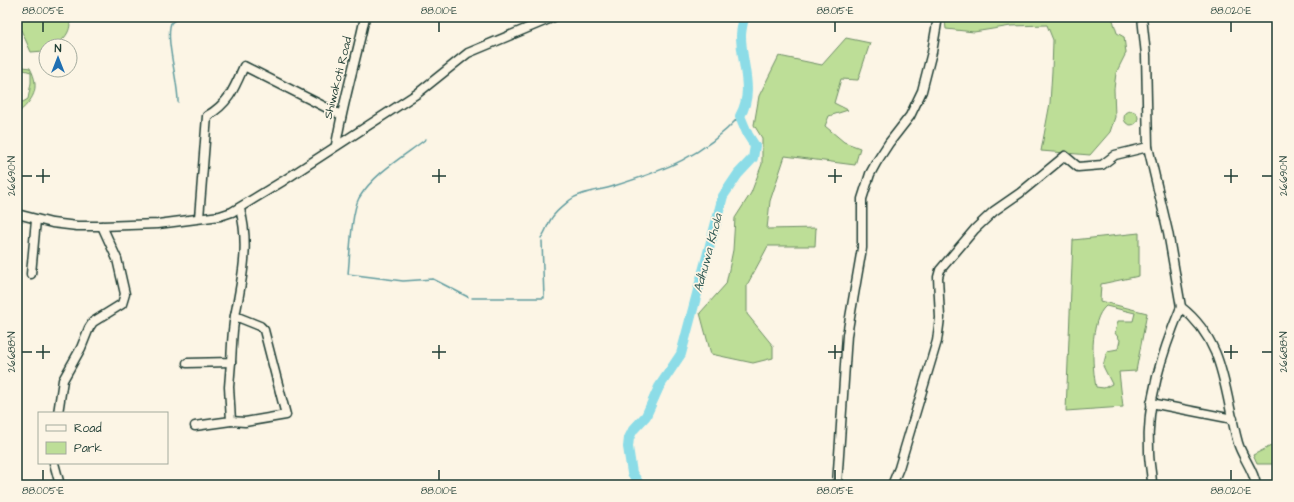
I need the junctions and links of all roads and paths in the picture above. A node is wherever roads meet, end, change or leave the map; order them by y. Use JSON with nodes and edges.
{"nodes":[{"id":1,"x":365,"y":17,"type":"edge"},
{"id":2,"x":554,"y":17,"type":"edge"},
{"id":3,"x":938,"y":17,"type":"edge"},
{"id":4,"x":1142,"y":17,"type":"edge"},
{"id":5,"x":341,"y":115,"type":"junction"},
{"id":6,"x":336,"y":145,"type":"junction"},
{"id":7,"x":1148,"y":147,"type":"junction"},
{"id":8,"x":240,"y":209,"type":"junction"},
{"id":9,"x":17,"y":214,"type":"edge"},
{"id":10,"x":200,"y":218,"type":"junction"},
{"id":11,"x":36,"y":220,"type":"junction"},
{"id":12,"x":102,"y":226,"type":"junction"},
{"id":13,"x":31,"y":274,"type":"dead end"},
{"id":14,"x":1181,"y":307,"type":"junction"},
{"id":15,"x":235,"y":316,"type":"junction"},
{"id":16,"x":231,"y":362,"type":"junction"},
{"id":17,"x":187,"y":364,"type":"dead end"},
{"id":18,"x":1150,"y":403,"type":"junction"},
{"id":19,"x":58,"y":412,"type":"edge"},
{"id":20,"x":1234,"y":418,"type":"junction"},
{"id":21,"x":231,"y":421,"type":"junction"},
{"id":22,"x":195,"y":426,"type":"dead end"},
{"id":23,"x":54,"y":464,"type":"edge"},
{"id":24,"x":60,"y":485,"type":"edge"},
{"id":25,"x":837,"y":485,"type":"edge"},
{"id":26,"x":892,"y":485,"type":"edge"},
{"id":27,"x":1152,"y":485,"type":"edge"},
{"id":28,"x":1256,"y":485,"type":"edge"}],
"edges":[{"from":1,"to":5,"type":"street","name":"Shiwakoti Road"},
{"from":2,"to":6,"type":"street"},
{"from":3,"to":25,"type":"street"},
{"from":4,"to":7,"type":"street"},
{"from":5,"to":6,"type":"street","name":"Shiwakoti Road"},
{"from":5,"to":10,"type":"street"},
{"from":6,"to":8,"type":"street"},
{"from":7,"to":14,"type":"street"},
{"from":7,"to":26,"type":"street"},
{"from":8,"to":10,"type":"street"},
{"from":8,"to":15,"type":"street"},
{"from":9,"to":11,"type":"street"},
{"from":10,"to":12,"type":"street"},
{"from":11,"to":12,"type":"street"},
{"from":11,"to":13,"type":"street"},
{"from":12,"to":19,"type":"street"},
{"from":14,"to":18,"type":"street"},
{"from":14,"to":20,"type":"street"},
{"from":15,"to":16,"type":"street"},
{"from":15,"to":21,"type":"street"},
{"from":16,"to":17,"type":"street"},
{"from":16,"to":21,"type":"street"},
{"from":18,"to":20,"type":"street"},
{"from":18,"to":27,"type":"street"},
{"from":20,"to":28,"type":"street"},
{"from":21,"to":22,"type":"street"},
{"from":23,"to":24,"type":"street"}]}
